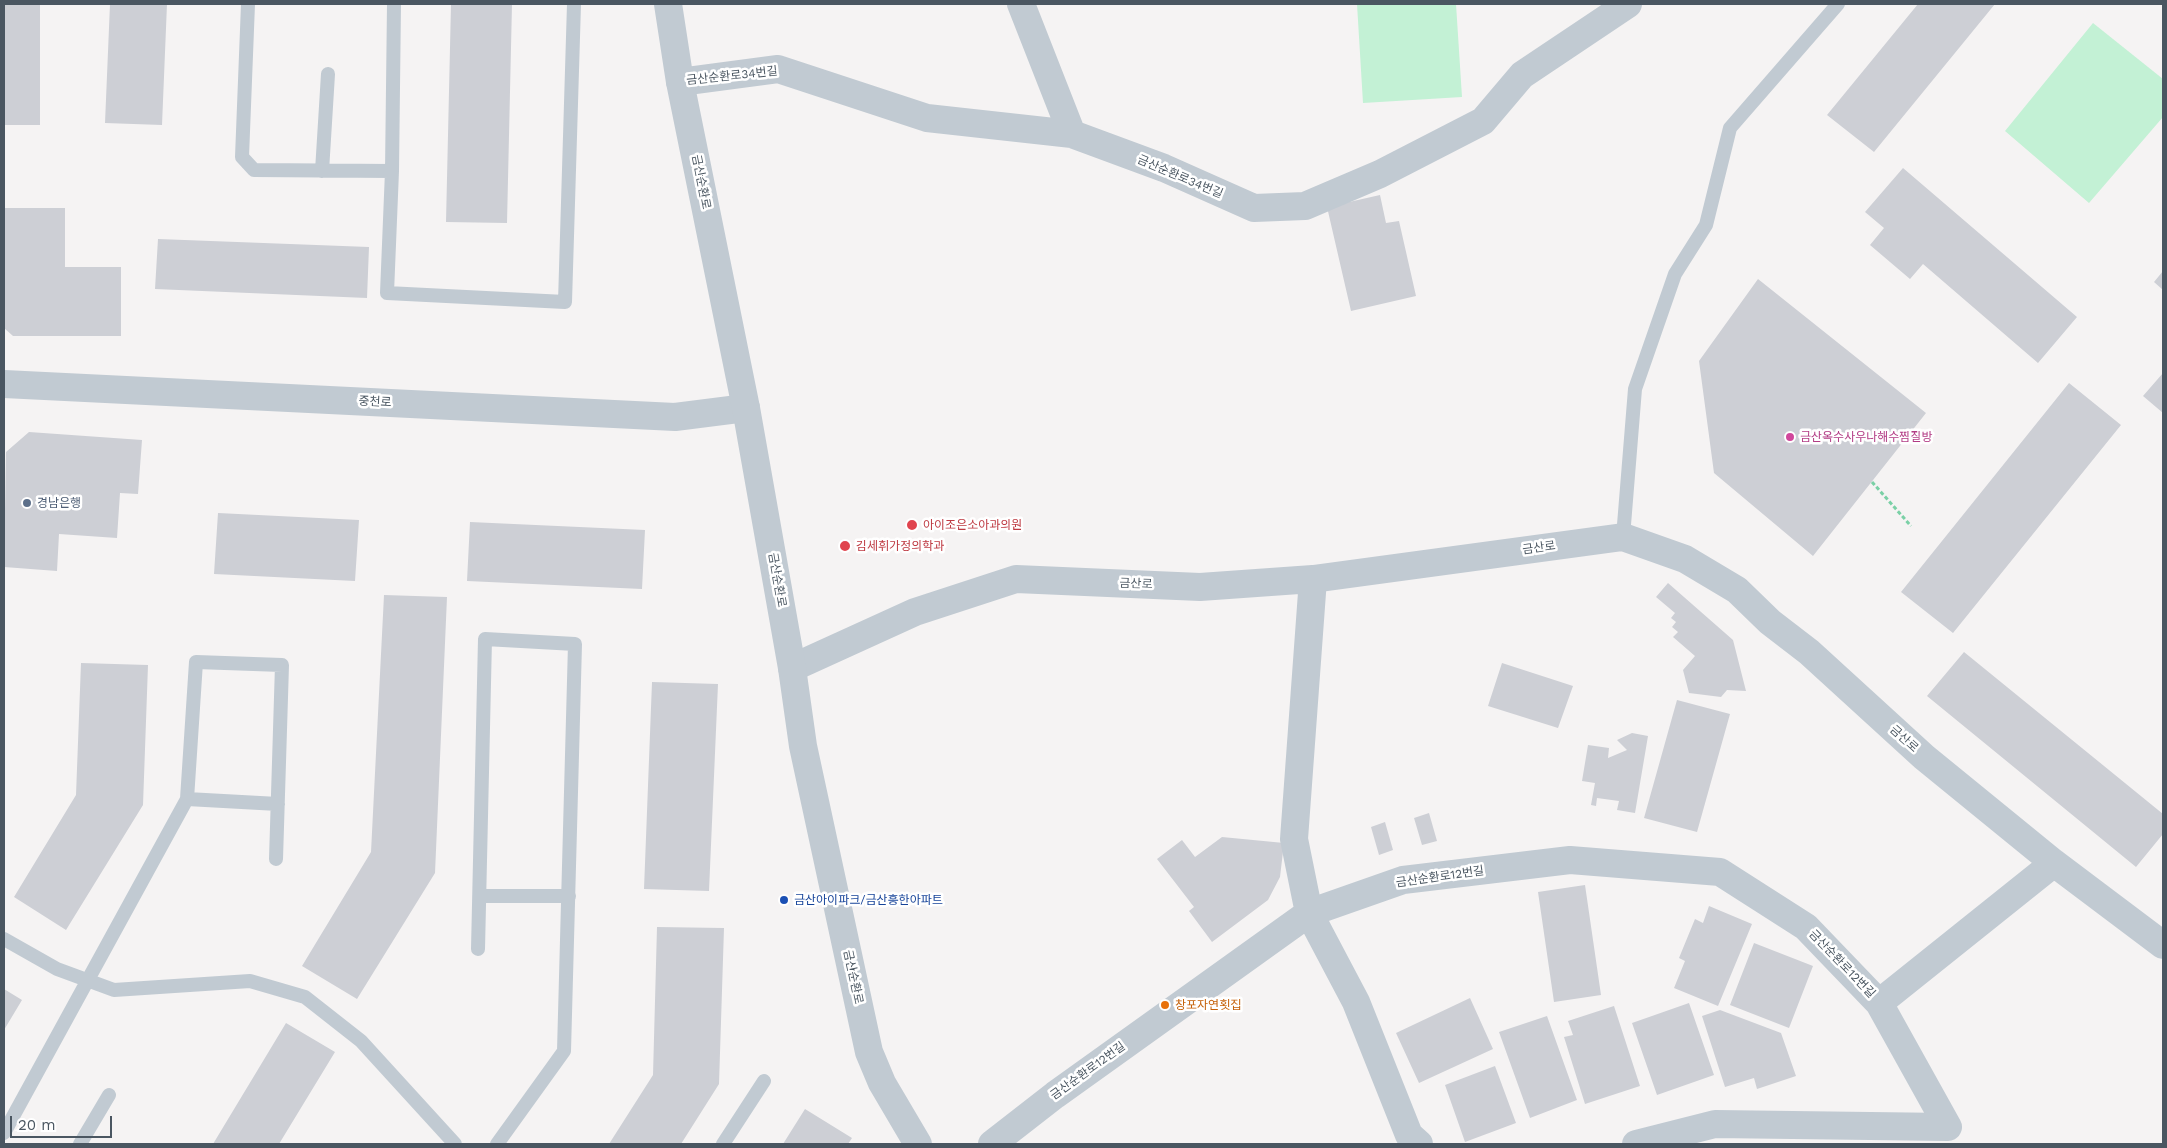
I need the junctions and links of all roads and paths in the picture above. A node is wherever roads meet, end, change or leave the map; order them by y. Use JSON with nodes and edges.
{"nodes":[{"id":1,"x":248,"y":4,"type":"edge"},
{"id":2,"x":394,"y":4,"type":"edge"},
{"id":3,"x":574,"y":4,"type":"edge"},
{"id":4,"x":668,"y":4,"type":"edge"},
{"id":5,"x":1021,"y":4,"type":"edge"},
{"id":6,"x":1628,"y":4,"type":"edge"},
{"id":7,"x":1838,"y":4,"type":"edge"},
{"id":8,"x":328,"y":74,"type":"dead end"},
{"id":9,"x":680,"y":82,"type":"junction"},
{"id":10,"x":1072,"y":134,"type":"junction"},
{"id":11,"x":322,"y":171,"type":"junction"},
{"id":12,"x":392,"y":172,"type":"junction"},
{"id":13,"x":4,"y":384,"type":"edge"},
{"id":14,"x":746,"y":408,"type":"junction"},
{"id":15,"x":1872,"y":482,"type":"dead end"},
{"id":16,"x":1911,"y":526,"type":"dead end"},
{"id":17,"x":1623,"y":537,"type":"junction"},
{"id":18,"x":1313,"y":579,"type":"junction"},
{"id":19,"x":792,"y":668,"type":"junction"},
{"id":20,"x":187,"y":799,"type":"junction"},
{"id":21,"x":278,"y":804,"type":"junction"},
{"id":22,"x":276,"y":859,"type":"dead end"},
{"id":23,"x":2054,"y":863,"type":"junction"},
{"id":24,"x":480,"y":896,"type":"junction"},
{"id":25,"x":569,"y":896,"type":"junction"},
{"id":26,"x":1309,"y":913,"type":"junction"},
{"id":27,"x":4,"y":939,"type":"edge"},
{"id":28,"x":2163,"y":945,"type":"edge"},
{"id":29,"x":478,"y":949,"type":"dead end"},
{"id":30,"x":88,"y":981,"type":"junction"},
{"id":31,"x":1879,"y":1004,"type":"junction"},
{"id":32,"x":764,"y":1081,"type":"dead end"},
{"id":33,"x":108,"y":1095,"type":"dead end"},
{"id":34,"x":4,"y":1133,"type":"edge"},
{"id":35,"x":80,"y":1144,"type":"edge"},
{"id":36,"x":455,"y":1144,"type":"edge"},
{"id":37,"x":497,"y":1144,"type":"edge"},
{"id":38,"x":723,"y":1144,"type":"edge"},
{"id":39,"x":918,"y":1144,"type":"edge"},
{"id":40,"x":992,"y":1144,"type":"edge"},
{"id":41,"x":1419,"y":1144,"type":"edge"},
{"id":42,"x":1636,"y":1144,"type":"edge"}],
"edges":[{"from":1,"to":11,"type":"lane"},
{"from":2,"to":12,"type":"lane"},
{"from":3,"to":12,"type":"lane"},
{"from":4,"to":9,"type":"street","name":"금산순환로"},
{"from":5,"to":10,"type":"street"},
{"from":6,"to":10,"type":"street","name":"금산순환로34번길"},
{"from":7,"to":17,"type":"lane"},
{"from":8,"to":11,"type":"lane"},
{"from":9,"to":10,"type":"street","name":"금산순환로34번길"},
{"from":9,"to":14,"type":"street","name":"금산순환로"},
{"from":11,"to":12,"type":"lane"},
{"from":13,"to":14,"type":"street","name":"중천로"},
{"from":14,"to":19,"type":"street","name":"금산순환로"},
{"from":15,"to":16,"type":"path"},
{"from":17,"to":18,"type":"street","name":"금산로"},
{"from":17,"to":23,"type":"street","name":"금산로"},
{"from":18,"to":19,"type":"street","name":"금산로"},
{"from":18,"to":26,"type":"street"},
{"from":19,"to":39,"type":"street","name":"금산순환로"},
{"from":20,"to":21,"type":"lane"},
{"from":20,"to":21,"type":"lane"},
{"from":20,"to":30,"type":"lane"},
{"from":21,"to":22,"type":"lane"},
{"from":23,"to":28,"type":"street","name":"금산로"},
{"from":23,"to":31,"type":"street"},
{"from":24,"to":25,"type":"lane"},
{"from":24,"to":25,"type":"lane"},
{"from":24,"to":29,"type":"lane"},
{"from":25,"to":37,"type":"lane"},
{"from":26,"to":31,"type":"street","name":"금산순환로12번길"},
{"from":26,"to":40,"type":"street","name":"금산순환로12번길"},
{"from":26,"to":41,"type":"street"},
{"from":27,"to":30,"type":"lane"},
{"from":30,"to":34,"type":"lane"},
{"from":30,"to":36,"type":"lane"},
{"from":31,"to":42,"type":"street","name":"금산순환로12번길"},
{"from":32,"to":38,"type":"lane"},
{"from":33,"to":35,"type":"lane"}]}
